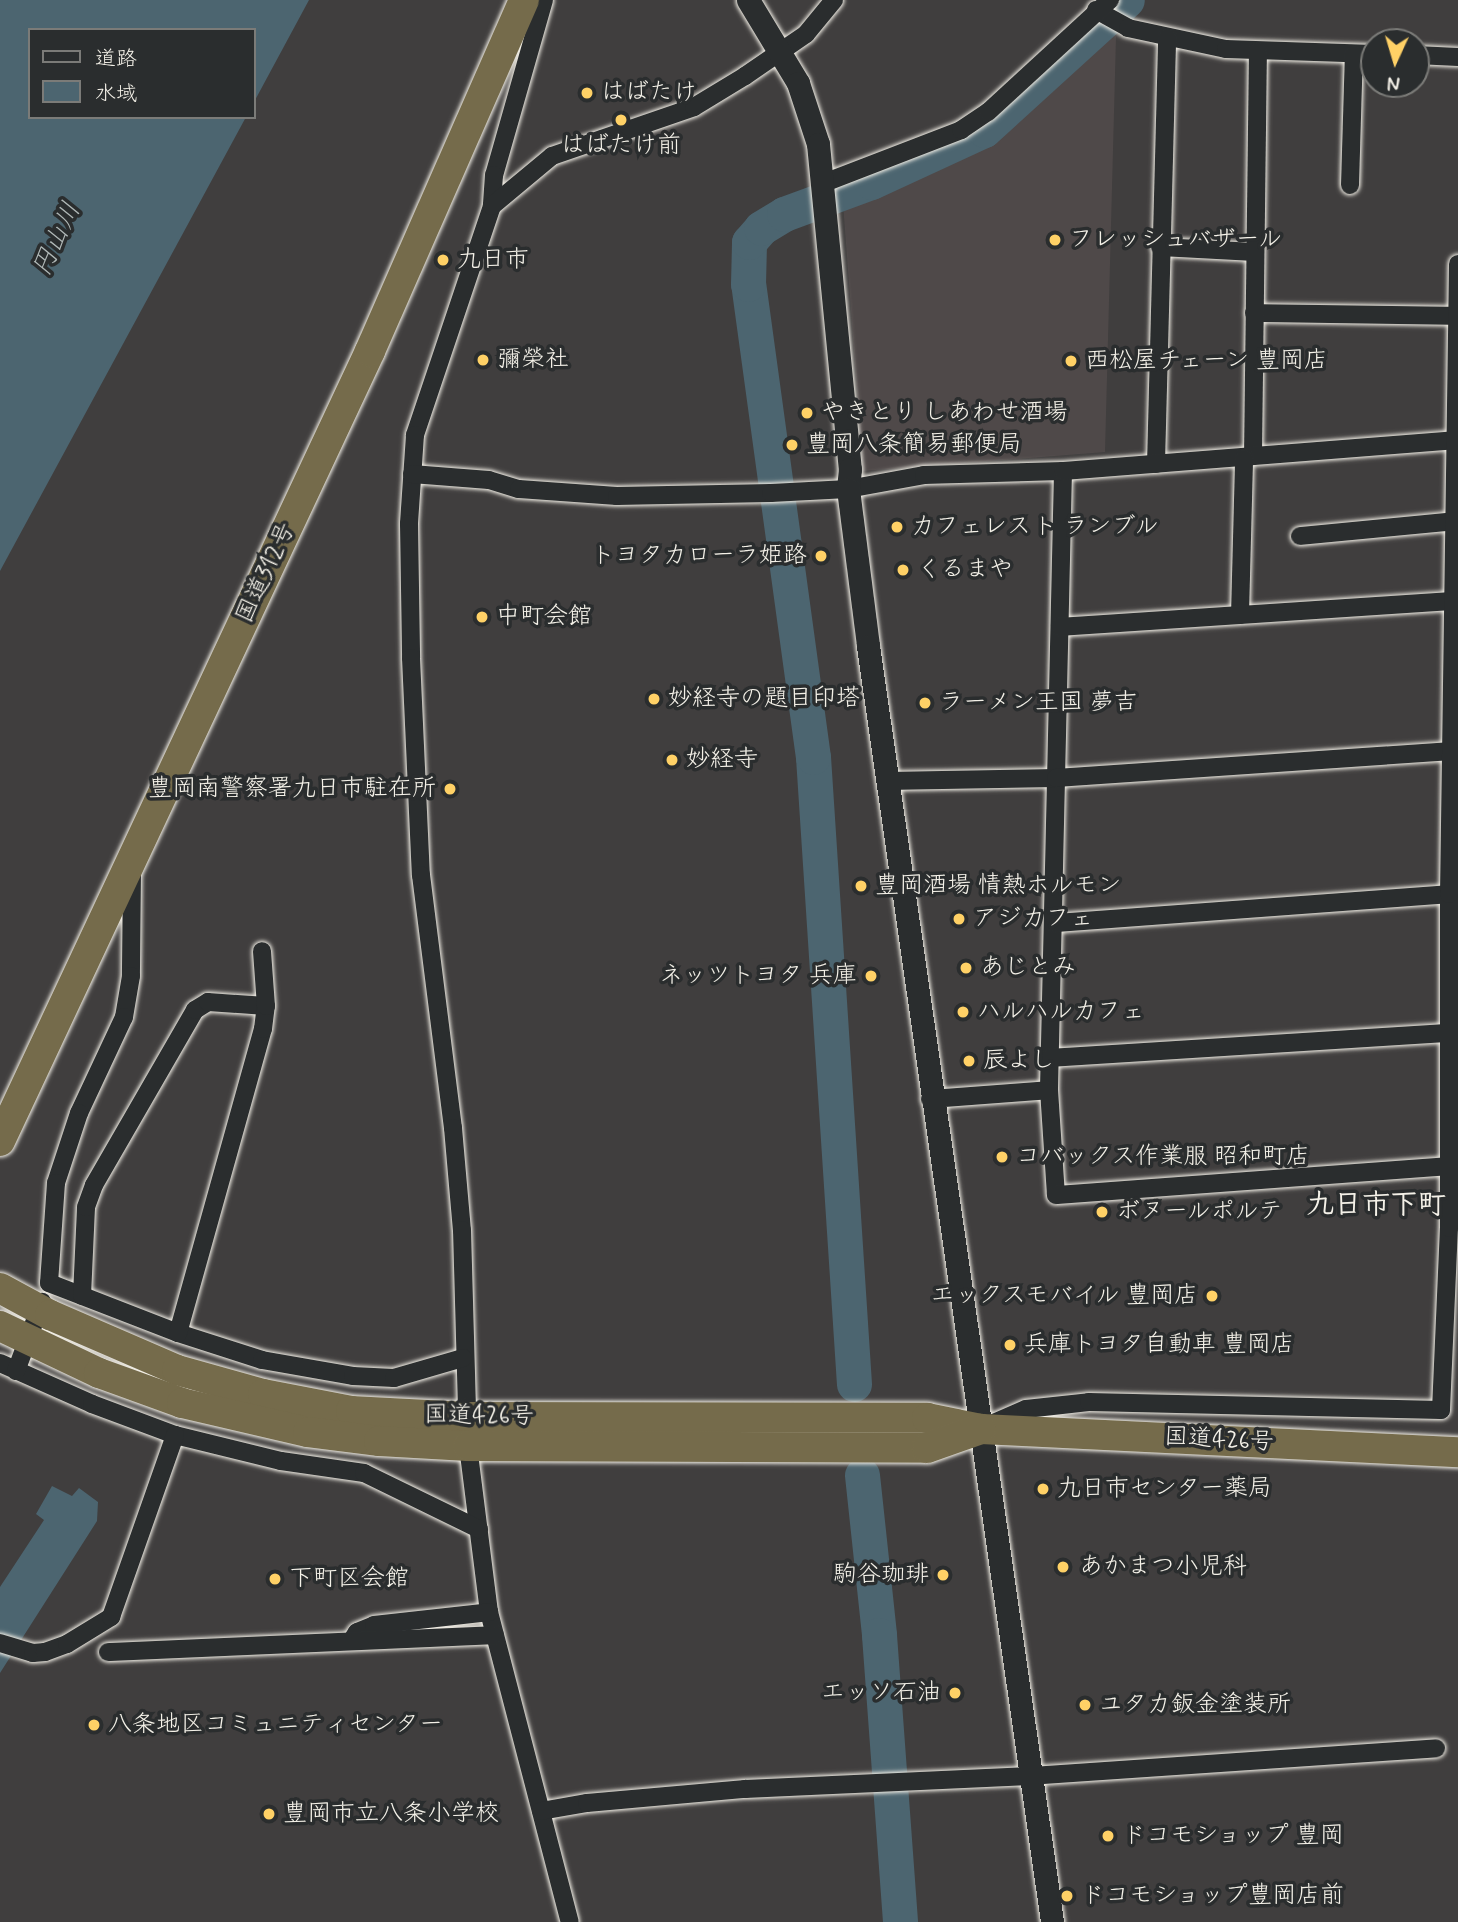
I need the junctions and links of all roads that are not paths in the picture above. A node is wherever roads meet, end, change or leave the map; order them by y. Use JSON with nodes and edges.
{"nodes":[{"id":1,"x":524,"y":0,"type":"edge"},
{"id":2,"x":544,"y":0,"type":"edge"},
{"id":3,"x":748,"y":0,"type":"edge"},
{"id":4,"x":834,"y":0,"type":"edge"},
{"id":5,"x":1106,"y":12,"type":"edge"},
{"id":6,"x":1167,"y":37,"type":"junction"},
{"id":7,"x":1258,"y":51,"type":"junction"},
{"id":8,"x":781,"y":53,"type":"junction"},
{"id":9,"x":1354,"y":54,"type":"junction"},
{"id":10,"x":1360,"y":54,"type":"edge"},
{"id":11,"x":1430,"y":56,"type":"edge"},
{"id":12,"x":1458,"y":57,"type":"edge"},
{"id":13,"x":1350,"y":185,"type":"dead end"},
{"id":14,"x":825,"y":196,"type":"junction"},
{"id":15,"x":492,"y":206,"type":"junction"},
{"id":16,"x":1160,"y":247,"type":"junction"},
{"id":17,"x":1255,"y":252,"type":"junction"},
{"id":18,"x":1458,"y":264,"type":"edge"},
{"id":19,"x":1254,"y":313,"type":"junction"},
{"id":20,"x":1457,"y":316,"type":"edge"},
{"id":21,"x":1455,"y":440,"type":"junction"},
{"id":22,"x":1248,"y":457,"type":"junction"},
{"id":23,"x":1156,"y":464,"type":"junction"},
{"id":24,"x":1063,"y":471,"type":"junction"},
{"id":25,"x":412,"y":474,"type":"junction"},
{"id":26,"x":848,"y":489,"type":"junction"},
{"id":27,"x":1455,"y":521,"type":"junction"},
{"id":28,"x":1300,"y":536,"type":"dead end"},
{"id":29,"x":1454,"y":601,"type":"junction"},
{"id":30,"x":1240,"y":615,"type":"junction"},
{"id":31,"x":1060,"y":627,"type":"junction"},
{"id":32,"x":1452,"y":751,"type":"junction"},
{"id":33,"x":1056,"y":778,"type":"junction"},
{"id":34,"x":886,"y":781,"type":"junction"},
{"id":35,"x":132,"y":863,"type":"junction"},
{"id":36,"x":1449,"y":894,"type":"junction"},
{"id":37,"x":1055,"y":923,"type":"junction"},
{"id":38,"x":262,"y":951,"type":"dead end"},
{"id":39,"x":266,"y":1006,"type":"junction"},
{"id":40,"x":1449,"y":1033,"type":"junction"},
{"id":41,"x":1050,"y":1058,"type":"junction"},
{"id":42,"x":1049,"y":1090,"type":"junction"},
{"id":43,"x":930,"y":1099,"type":"junction"},
{"id":44,"x":0,"y":1141,"type":"edge"},
{"id":45,"x":1448,"y":1166,"type":"junction"},
{"id":46,"x":0,"y":1288,"type":"edge"},
{"id":47,"x":44,"y":1296,"type":"junction"},
{"id":48,"x":82,"y":1296,"type":"junction"},
{"id":49,"x":0,"y":1326,"type":"edge"},
{"id":50,"x":178,"y":1333,"type":"junction"},
{"id":51,"x":27,"y":1341,"type":"junction"},
{"id":52,"x":463,"y":1358,"type":"junction"},
{"id":53,"x":8,"y":1367,"type":"edge"},
{"id":54,"x":981,"y":1429,"type":"junction"},
{"id":55,"x":467,"y":1432,"type":"junction"},
{"id":56,"x":175,"y":1435,"type":"junction"},
{"id":57,"x":1458,"y":1452,"type":"edge"},
{"id":58,"x":478,"y":1529,"type":"junction"},
{"id":59,"x":489,"y":1612,"type":"junction"},
{"id":60,"x":495,"y":1635,"type":"junction"},
{"id":61,"x":352,"y":1640,"type":"junction"},
{"id":62,"x":0,"y":1643,"type":"edge"},
{"id":63,"x":108,"y":1652,"type":"dead end"},
{"id":64,"x":1436,"y":1748,"type":"dead end"},
{"id":65,"x":1030,"y":1776,"type":"junction"},
{"id":66,"x":541,"y":1811,"type":"junction"},
{"id":67,"x":570,"y":1922,"type":"edge"},
{"id":68,"x":1052,"y":1922,"type":"edge"}],
"edges":[{"from":1,"to":35,"type":"highway","name":"国道312号"},
{"from":2,"to":15,"type":"street"},
{"from":3,"to":8,"type":"street"},
{"from":4,"to":8,"type":"street"},
{"from":5,"to":6,"type":"street"},
{"from":5,"to":14,"type":"street"},
{"from":6,"to":7,"type":"street"},
{"from":6,"to":16,"type":"street"},
{"from":7,"to":9,"type":"street"},
{"from":7,"to":17,"type":"street"},
{"from":8,"to":14,"type":"street"},
{"from":8,"to":15,"type":"street"},
{"from":9,"to":10,"type":"street"},
{"from":9,"to":13,"type":"street"},
{"from":11,"to":12,"type":"street"},
{"from":14,"to":26,"type":"street"},
{"from":15,"to":25,"type":"street"},
{"from":16,"to":17,"type":"street"},
{"from":16,"to":23,"type":"street"},
{"from":17,"to":19,"type":"street"},
{"from":18,"to":20,"type":"street"},
{"from":19,"to":20,"type":"street"},
{"from":19,"to":22,"type":"street"},
{"from":20,"to":21,"type":"street"},
{"from":21,"to":22,"type":"street"},
{"from":21,"to":27,"type":"street"},
{"from":22,"to":23,"type":"street"},
{"from":22,"to":30,"type":"street"},
{"from":23,"to":24,"type":"street"},
{"from":24,"to":26,"type":"street"},
{"from":24,"to":31,"type":"street"},
{"from":25,"to":26,"type":"street"},
{"from":25,"to":52,"type":"street"},
{"from":26,"to":34,"type":"street"},
{"from":27,"to":28,"type":"street"},
{"from":27,"to":29,"type":"street"},
{"from":29,"to":30,"type":"street"},
{"from":29,"to":32,"type":"street"},
{"from":30,"to":31,"type":"street"},
{"from":31,"to":33,"type":"street"},
{"from":32,"to":33,"type":"street"},
{"from":32,"to":36,"type":"street"},
{"from":33,"to":34,"type":"street"},
{"from":33,"to":37,"type":"street"},
{"from":34,"to":43,"type":"street"},
{"from":35,"to":44,"type":"highway","name":"国道312号"},
{"from":35,"to":47,"type":"street"},
{"from":36,"to":37,"type":"street"},
{"from":36,"to":40,"type":"street"},
{"from":37,"to":41,"type":"street"},
{"from":38,"to":39,"type":"street"},
{"from":39,"to":48,"type":"street"},
{"from":39,"to":50,"type":"street"},
{"from":40,"to":41,"type":"street"},
{"from":40,"to":45,"type":"street"},
{"from":41,"to":42,"type":"street"},
{"from":42,"to":43,"type":"street"},
{"from":42,"to":45,"type":"street"},
{"from":43,"to":54,"type":"street"},
{"from":45,"to":54,"type":"street"},
{"from":46,"to":47,"type":"highway","name":"国道426号"},
{"from":47,"to":48,"type":"street"},
{"from":47,"to":51,"type":"street"},
{"from":47,"to":55,"type":"highway","name":"国道426号"},
{"from":48,"to":50,"type":"street"},
{"from":49,"to":51,"type":"highway","name":"国道426号"},
{"from":50,"to":52,"type":"street"},
{"from":51,"to":53,"type":"street"},
{"from":51,"to":55,"type":"highway","name":"国道426号"},
{"from":52,"to":55,"type":"street"},
{"from":53,"to":56,"type":"street"},
{"from":54,"to":55,"type":"highway","name":"国道426号"},
{"from":54,"to":57,"type":"highway","name":"国道426号"},
{"from":54,"to":65,"type":"street"},
{"from":55,"to":58,"type":"street"},
{"from":56,"to":58,"type":"street"},
{"from":56,"to":62,"type":"street"},
{"from":58,"to":59,"type":"street"},
{"from":59,"to":60,"type":"street"},
{"from":59,"to":61,"type":"street"},
{"from":60,"to":61,"type":"street"},
{"from":60,"to":66,"type":"street"},
{"from":61,"to":63,"type":"street"},
{"from":64,"to":65,"type":"street"},
{"from":65,"to":66,"type":"street"},
{"from":65,"to":68,"type":"street"},
{"from":66,"to":67,"type":"street"}]}
